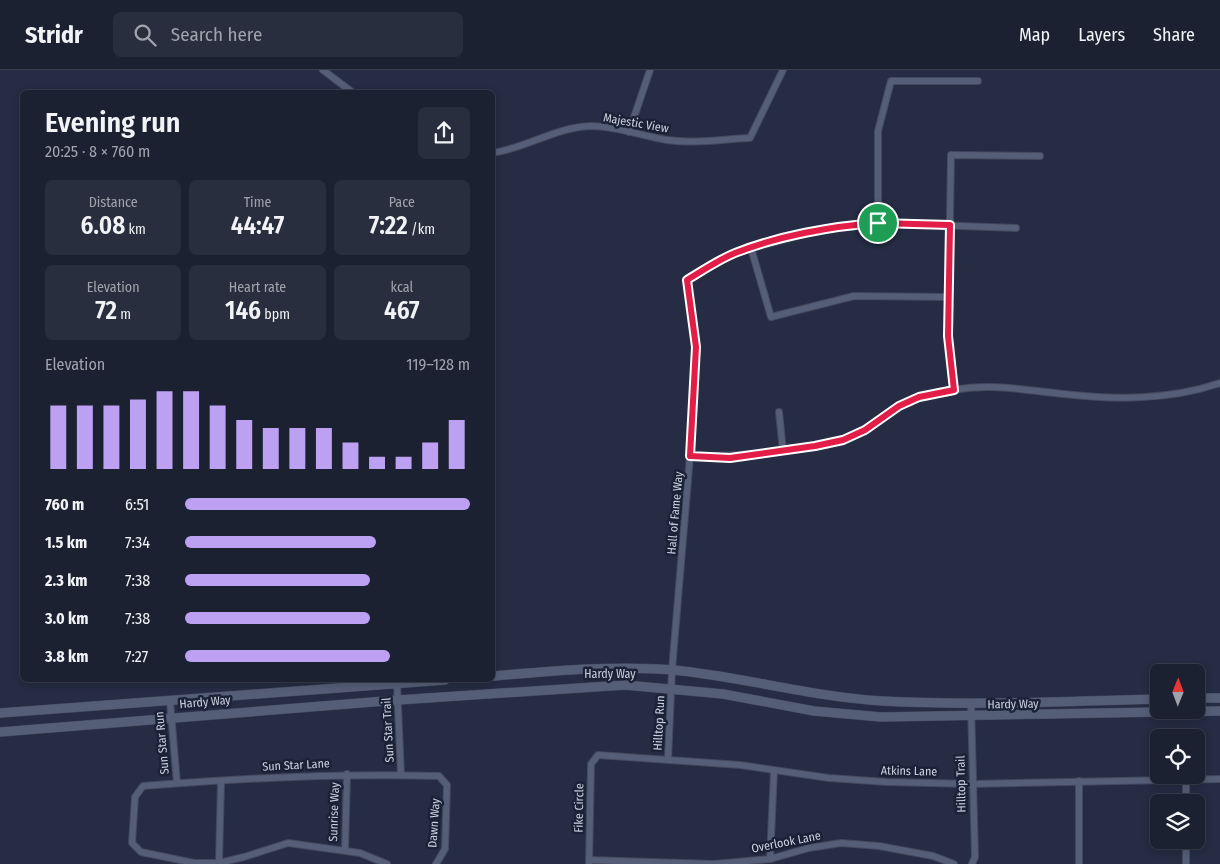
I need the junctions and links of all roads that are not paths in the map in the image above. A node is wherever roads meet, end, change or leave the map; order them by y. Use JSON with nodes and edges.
{"nodes":[{"id":1,"x":323,"y":70,"type":"edge"},
{"id":2,"x":650,"y":70,"type":"edge"},
{"id":3,"x":783,"y":70,"type":"edge"},
{"id":4,"x":978,"y":81,"type":"dead end"},
{"id":5,"x":349,"y":90,"type":"edge"},
{"id":6,"x":629,"y":132,"type":"junction"},
{"id":7,"x":495,"y":152,"type":"edge"},
{"id":8,"x":1040,"y":156,"type":"dead end"},
{"id":9,"x":878,"y":223,"type":"junction"},
{"id":10,"x":950,"y":225,"type":"junction"},
{"id":11,"x":1016,"y":228,"type":"dead end"},
{"id":12,"x":751,"y":248,"type":"junction"},
{"id":13,"x":948,"y":298,"type":"junction"},
{"id":14,"x":1220,"y":383,"type":"edge"},
{"id":15,"x":954,"y":390,"type":"junction"},
{"id":16,"x":778,"y":412,"type":"dead end"},
{"id":17,"x":782,"y":451,"type":"junction"},
{"id":18,"x":690,"y":456,"type":"junction"},
{"id":19,"x":672,"y":670,"type":"junction"},
{"id":20,"x":495,"y":676,"type":"edge"},
{"id":21,"x":420,"y":682,"type":"edge"},
{"id":22,"x":396,"y":684,"type":"junction"},
{"id":23,"x":672,"y":689,"type":"junction"},
{"id":24,"x":1205,"y":698,"type":"edge"},
{"id":25,"x":1220,"y":698,"type":"edge"},
{"id":26,"x":1150,"y":699,"type":"edge"},
{"id":27,"x":398,"y":700,"type":"junction"},
{"id":28,"x":170,"y":701,"type":"junction"},
{"id":29,"x":971,"y":703,"type":"junction"},
{"id":30,"x":1220,"y":711,"type":"edge"},
{"id":31,"x":0,"y":713,"type":"edge"},
{"id":32,"x":971,"y":717,"type":"junction"},
{"id":33,"x":171,"y":718,"type":"junction"},
{"id":34,"x":0,"y":732,"type":"edge"},
{"id":35,"x":598,"y":755,"type":"joint"},
{"id":36,"x":668,"y":759,"type":"junction"},
{"id":37,"x":774,"y":771,"type":"junction"},
{"id":38,"x":347,"y":774,"type":"junction"},
{"id":39,"x":401,"y":775,"type":"junction"},
{"id":40,"x":1205,"y":779,"type":"edge"},
{"id":41,"x":1220,"y":779,"type":"edge"},
{"id":42,"x":1150,"y":780,"type":"edge"},
{"id":43,"x":221,"y":781,"type":"junction"},
{"id":44,"x":1079,"y":781,"type":"junction"},
{"id":45,"x":176,"y":783,"type":"junction"},
{"id":46,"x":972,"y":784,"type":"junction"},
{"id":47,"x":447,"y":785,"type":"joint"},
{"id":48,"x":1186,"y":849,"type":"edge"},
{"id":49,"x":345,"y":850,"type":"junction"},
{"id":50,"x":770,"y":859,"type":"junction"},
{"id":51,"x":589,"y":862,"type":"edge"},
{"id":52,"x":218,"y":863,"type":"junction"},
{"id":53,"x":438,"y":863,"type":"edge"},
{"id":54,"x":387,"y":864,"type":"edge"},
{"id":55,"x":954,"y":864,"type":"edge"},
{"id":56,"x":972,"y":864,"type":"edge"},
{"id":57,"x":1079,"y":864,"type":"edge"},
{"id":58,"x":1186,"y":864,"type":"edge"}],
"edges":[{"from":1,"to":5,"type":"street"},
{"from":2,"to":6,"type":"street"},
{"from":3,"to":6,"type":"street","name":"Majestic View"},
{"from":4,"to":9,"type":"street"},
{"from":6,"to":7,"type":"street","name":"Majestic View"},
{"from":8,"to":10,"type":"street"},
{"from":9,"to":10,"type":"street"},
{"from":9,"to":12,"type":"street"},
{"from":10,"to":11,"type":"street"},
{"from":10,"to":13,"type":"street"},
{"from":12,"to":13,"type":"street"},
{"from":12,"to":18,"type":"street","name":"Hall of Fame Way"},
{"from":13,"to":15,"type":"street"},
{"from":14,"to":15,"type":"street"},
{"from":15,"to":17,"type":"street"},
{"from":16,"to":17,"type":"street"},
{"from":17,"to":18,"type":"street"},
{"from":18,"to":19,"type":"street","name":"Hall of Fame Way"},
{"from":19,"to":20,"type":"main road","name":"Hardy Way"},
{"from":19,"to":23,"type":"street","name":"Hall of Fame Way"},
{"from":19,"to":29,"type":"main road","name":"Hardy Way"},
{"from":21,"to":22,"type":"main road","name":"Hardy Way"},
{"from":22,"to":27,"type":"street","name":"Sun Star Trail"},
{"from":22,"to":28,"type":"main road","name":"Hardy Way"},
{"from":23,"to":27,"type":"main road","name":"Hardy Way"},
{"from":23,"to":32,"type":"main road","name":"Hardy Way"},
{"from":23,"to":36,"type":"street","name":"Hilltop Run"},
{"from":24,"to":25,"type":"main road"},
{"from":26,"to":29,"type":"main road","name":"Hardy Way"},
{"from":27,"to":33,"type":"main road","name":"Hardy Way"},
{"from":27,"to":39,"type":"street","name":"Sun Star Trail"},
{"from":28,"to":31,"type":"main road","name":"Hardy Way"},
{"from":28,"to":33,"type":"street","name":"Sun Star Run"},
{"from":29,"to":32,"type":"street","name":"Hilltop Trail"},
{"from":30,"to":32,"type":"main road","name":"Hardy Way"},
{"from":32,"to":46,"type":"street","name":"Hilltop Trail"},
{"from":33,"to":34,"type":"main road","name":"Hardy Way"},
{"from":33,"to":45,"type":"street","name":"Sun Star Run"},
{"from":35,"to":36,"type":"street","name":"Atkins Lane"},
{"from":35,"to":51,"type":"street","name":"Fike Circle"},
{"from":36,"to":37,"type":"street","name":"Atkins Lane"},
{"from":37,"to":46,"type":"street","name":"Atkins Lane"},
{"from":37,"to":50,"type":"street"},
{"from":38,"to":39,"type":"street","name":"Sun Star Lane"},
{"from":38,"to":43,"type":"street","name":"Sun Star Lane"},
{"from":38,"to":49,"type":"street","name":"Sunrise Way"},
{"from":39,"to":47,"type":"street","name":"Sun Star Lane"},
{"from":40,"to":41,"type":"street","name":"Atkins Lane"},
{"from":42,"to":44,"type":"street","name":"Atkins Lane"},
{"from":43,"to":45,"type":"street","name":"Sun Star Lane"},
{"from":43,"to":52,"type":"street"},
{"from":44,"to":46,"type":"street","name":"Atkins Lane"},
{"from":44,"to":57,"type":"street"},
{"from":45,"to":52,"type":"street","name":"Sun Star Lane"},
{"from":46,"to":56,"type":"street","name":"Hilltop Trail"},
{"from":47,"to":53,"type":"street","name":"Dawn Way"},
{"from":48,"to":58,"type":"street"},
{"from":49,"to":52,"type":"street"},
{"from":49,"to":54,"type":"street"},
{"from":50,"to":51,"type":"street","name":"Overlook Lane"},
{"from":50,"to":55,"type":"street","name":"Overlook Lane"}]}
